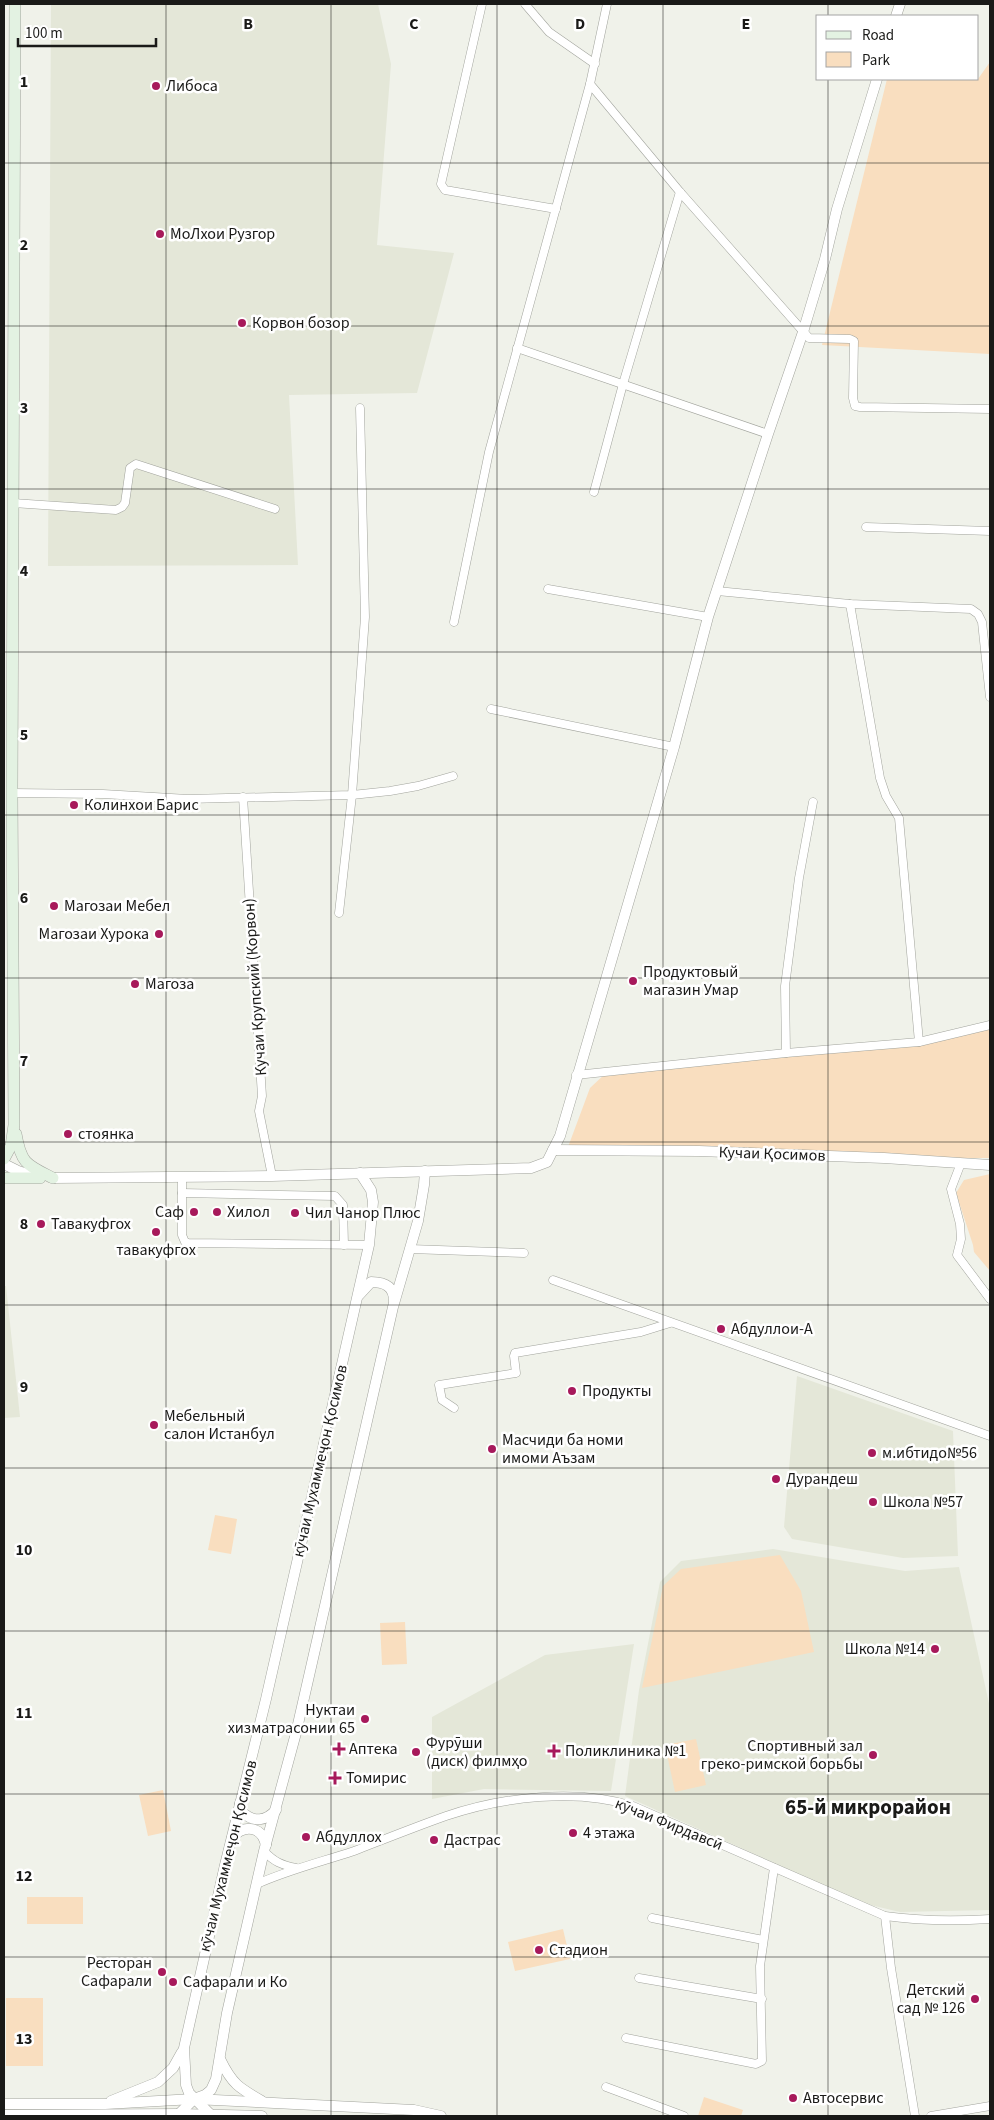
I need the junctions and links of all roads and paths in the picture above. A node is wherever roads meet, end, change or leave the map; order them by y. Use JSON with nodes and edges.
{"nodes":[{"id":1,"x":15,"y":4,"type":"edge"},
{"id":2,"x":482,"y":4,"type":"edge"},
{"id":3,"x":526,"y":4,"type":"edge"},
{"id":4,"x":607,"y":4,"type":"edge"},
{"id":5,"x":595,"y":64,"type":"junction"},
{"id":6,"x":877,"y":80,"type":"edge"},
{"id":7,"x":590,"y":84,"type":"junction"},
{"id":8,"x":680,"y":192,"type":"junction"},
{"id":9,"x":556,"y":209,"type":"junction"},
{"id":10,"x":804,"y":332,"type":"junction"},
{"id":11,"x":517,"y":348,"type":"junction"},
{"id":12,"x":623,"y":384,"type":"junction"},
{"id":13,"x":360,"y":408,"type":"dead end"},
{"id":14,"x":990,"y":410,"type":"edge"},
{"id":15,"x":768,"y":434,"type":"junction"},
{"id":16,"x":594,"y":492,"type":"dead end"},
{"id":17,"x":13,"y":503,"type":"junction"},
{"id":18,"x":275,"y":509,"type":"dead end"},
{"id":19,"x":866,"y":527,"type":"dead end"},
{"id":20,"x":990,"y":531,"type":"edge"},
{"id":21,"x":548,"y":589,"type":"dead end"},
{"id":22,"x":717,"y":591,"type":"junction"},
{"id":23,"x":850,"y":604,"type":"junction"},
{"id":24,"x":708,"y":617,"type":"junction"},
{"id":25,"x":454,"y":622,"type":"dead end"},
{"id":26,"x":990,"y":697,"type":"edge"},
{"id":27,"x":490,"y":709,"type":"dead end"},
{"id":28,"x":674,"y":747,"type":"junction"},
{"id":29,"x":453,"y":776,"type":"dead end"},
{"id":30,"x":12,"y":793,"type":"junction"},
{"id":31,"x":352,"y":795,"type":"junction"},
{"id":32,"x":243,"y":797,"type":"junction"},
{"id":33,"x":813,"y":802,"type":"dead end"},
{"id":34,"x":338,"y":913,"type":"dead end"},
{"id":35,"x":990,"y":1025,"type":"edge"},
{"id":36,"x":919,"y":1042,"type":"junction"},
{"id":37,"x":786,"y":1053,"type":"junction"},
{"id":38,"x":576,"y":1075,"type":"junction"},
{"id":39,"x":14,"y":1125,"type":"junction"},
{"id":40,"x":553,"y":1150,"type":"junction"},
{"id":41,"x":4,"y":1159,"type":"edge"},
{"id":42,"x":961,"y":1163,"type":"junction"},
{"id":43,"x":4,"y":1164,"type":"edge"},
{"id":44,"x":990,"y":1165,"type":"edge"},
{"id":45,"x":425,"y":1171,"type":"junction"},
{"id":46,"x":360,"y":1174,"type":"junction"},
{"id":47,"x":272,"y":1176,"type":"junction"},
{"id":48,"x":182,"y":1177,"type":"junction"},
{"id":49,"x":4,"y":1178,"type":"edge"},
{"id":50,"x":40,"y":1178,"type":"junction"},
{"id":51,"x":53,"y":1178,"type":"junction"},
{"id":52,"x":182,"y":1193,"type":"junction"},
{"id":53,"x":344,"y":1245,"type":"junction"},
{"id":54,"x":368,"y":1245,"type":"junction"},
{"id":55,"x":410,"y":1249,"type":"junction"},
{"id":56,"x":524,"y":1253,"type":"dead end"},
{"id":57,"x":553,"y":1280,"type":"dead end"},
{"id":58,"x":358,"y":1296,"type":"junction"},
{"id":59,"x":990,"y":1299,"type":"edge"},
{"id":60,"x":393,"y":1306,"type":"junction"},
{"id":61,"x":670,"y":1323,"type":"junction"},
{"id":62,"x":454,"y":1408,"type":"dead end"},
{"id":63,"x":990,"y":1436,"type":"edge"},
{"id":64,"x":240,"y":1803,"type":"junction"},
{"id":65,"x":277,"y":1809,"type":"junction"},
{"id":66,"x":231,"y":1840,"type":"junction"},
{"id":67,"x":265,"y":1848,"type":"junction"},
{"id":68,"x":774,"y":1868,"type":"junction"},
{"id":69,"x":298,"y":1869,"type":"junction"},
{"id":70,"x":257,"y":1884,"type":"junction"},
{"id":71,"x":885,"y":1916,"type":"junction"},
{"id":72,"x":652,"y":1918,"type":"dead end"},
{"id":73,"x":990,"y":1919,"type":"edge"},
{"id":74,"x":763,"y":1940,"type":"junction"},
{"id":75,"x":640,"y":1978,"type":"dead end"},
{"id":76,"x":762,"y":1999,"type":"junction"},
{"id":77,"x":626,"y":2038,"type":"dead end"},
{"id":78,"x":184,"y":2048,"type":"junction"},
{"id":79,"x":220,"y":2060,"type":"junction"},
{"id":80,"x":606,"y":2087,"type":"dead end"},
{"id":81,"x":194,"y":2099,"type":"junction"},
{"id":82,"x":263,"y":2102,"type":"junction"},
{"id":83,"x":4,"y":2104,"type":"edge"},
{"id":84,"x":105,"y":2104,"type":"junction"},
{"id":85,"x":990,"y":2106,"type":"edge"},
{"id":86,"x":179,"y":2114,"type":"junction"},
{"id":87,"x":4,"y":2115,"type":"edge"},
{"id":88,"x":211,"y":2115,"type":"junction"},
{"id":89,"x":262,"y":2116,"type":"edge"},
{"id":90,"x":441,"y":2116,"type":"edge"},
{"id":91,"x":684,"y":2116,"type":"edge"},
{"id":92,"x":914,"y":2116,"type":"edge"},
{"id":93,"x":932,"y":2116,"type":"edge"}],
"edges":[{"from":1,"to":17,"type":"main road"},
{"from":2,"to":9,"type":"street"},
{"from":3,"to":5,"type":"street"},
{"from":4,"to":5,"type":"street"},
{"from":5,"to":7,"type":"street"},
{"from":6,"to":10,"type":"street"},
{"from":7,"to":8,"type":"street"},
{"from":7,"to":9,"type":"street"},
{"from":8,"to":10,"type":"street"},
{"from":8,"to":12,"type":"street"},
{"from":9,"to":11,"type":"street"},
{"from":10,"to":14,"type":"street"},
{"from":10,"to":15,"type":"street"},
{"from":11,"to":12,"type":"street"},
{"from":11,"to":25,"type":"street"},
{"from":12,"to":15,"type":"street"},
{"from":12,"to":16,"type":"street"},
{"from":13,"to":31,"type":"street"},
{"from":15,"to":22,"type":"street"},
{"from":17,"to":18,"type":"street"},
{"from":17,"to":30,"type":"main road"},
{"from":19,"to":20,"type":"street"},
{"from":21,"to":24,"type":"street"},
{"from":22,"to":23,"type":"street"},
{"from":22,"to":24,"type":"street"},
{"from":23,"to":26,"type":"street"},
{"from":23,"to":36,"type":"street"},
{"from":24,"to":28,"type":"street"},
{"from":27,"to":28,"type":"street"},
{"from":28,"to":38,"type":"street"},
{"from":29,"to":31,"type":"street"},
{"from":30,"to":32,"type":"street"},
{"from":30,"to":39,"type":"main road"},
{"from":31,"to":32,"type":"street"},
{"from":31,"to":34,"type":"street"},
{"from":32,"to":47,"type":"street","name":"Кучаи Крупский (Корвон)"},
{"from":33,"to":37,"type":"street"},
{"from":35,"to":36,"type":"street"},
{"from":36,"to":37,"type":"street"},
{"from":37,"to":38,"type":"street"},
{"from":38,"to":40,"type":"street"},
{"from":39,"to":41,"type":"main road"},
{"from":39,"to":51,"type":"main road"},
{"from":40,"to":42,"type":"street","name":"Кучаи Қосимов"},
{"from":40,"to":45,"type":"street"},
{"from":42,"to":44,"type":"street","name":"Кучаи Қосимов"},
{"from":42,"to":59,"type":"street"},
{"from":43,"to":50,"type":"street"},
{"from":45,"to":46,"type":"street"},
{"from":45,"to":55,"type":"street"},
{"from":46,"to":47,"type":"street"},
{"from":46,"to":54,"type":"street","name":"кӯчаи Мухаммеҷон Қосимов"},
{"from":47,"to":48,"type":"street"},
{"from":48,"to":51,"type":"street"},
{"from":48,"to":52,"type":"street"},
{"from":49,"to":50,"type":"main road"},
{"from":50,"to":51,"type":"street"},
{"from":52,"to":53,"type":"street"},
{"from":52,"to":53,"type":"street"},
{"from":53,"to":54,"type":"street"},
{"from":54,"to":58,"type":"street","name":"кӯчаи Мухаммеҷон Қосимов"},
{"from":55,"to":56,"type":"street"},
{"from":55,"to":60,"type":"street"},
{"from":57,"to":61,"type":"street"},
{"from":58,"to":60,"type":"street"},
{"from":58,"to":64,"type":"street","name":"кӯчаи Мухаммеҷон Қосимов"},
{"from":60,"to":65,"type":"street"},
{"from":61,"to":62,"type":"street"},
{"from":61,"to":63,"type":"street"},
{"from":64,"to":65,"type":"street"},
{"from":64,"to":66,"type":"street","name":"кӯчаи Мухаммеҷон Қосимов"},
{"from":65,"to":67,"type":"street"},
{"from":66,"to":67,"type":"street"},
{"from":66,"to":78,"type":"street","name":"кӯчаи Мухаммеҷон Қосимов"},
{"from":67,"to":69,"type":"street"},
{"from":67,"to":70,"type":"street"},
{"from":68,"to":69,"type":"street","name":"кӯчаи Фирдавсӣ"},
{"from":68,"to":71,"type":"street","name":"кӯчаи Фирдавсӣ"},
{"from":68,"to":74,"type":"street"},
{"from":69,"to":70,"type":"street","name":"кӯчаи Фирдавсӣ"},
{"from":70,"to":79,"type":"street"},
{"from":71,"to":73,"type":"street","name":"кӯчаи Фирдавсӣ"},
{"from":71,"to":92,"type":"street"},
{"from":72,"to":74,"type":"street"},
{"from":74,"to":76,"type":"street"},
{"from":75,"to":76,"type":"street"},
{"from":76,"to":77,"type":"street"},
{"from":78,"to":81,"type":"street","name":"кӯчаи Мухаммеҷон Қосимов"},
{"from":78,"to":84,"type":"street"},
{"from":79,"to":81,"type":"street"},
{"from":79,"to":82,"type":"street"},
{"from":80,"to":91,"type":"street"},
{"from":81,"to":82,"type":"street"},
{"from":81,"to":84,"type":"street"},
{"from":81,"to":86,"type":"street"},
{"from":81,"to":88,"type":"street"},
{"from":82,"to":90,"type":"street"},
{"from":83,"to":84,"type":"street"},
{"from":85,"to":93,"type":"street"},
{"from":86,"to":87,"type":"street"},
{"from":86,"to":88,"type":"street"},
{"from":88,"to":89,"type":"street"}]}
